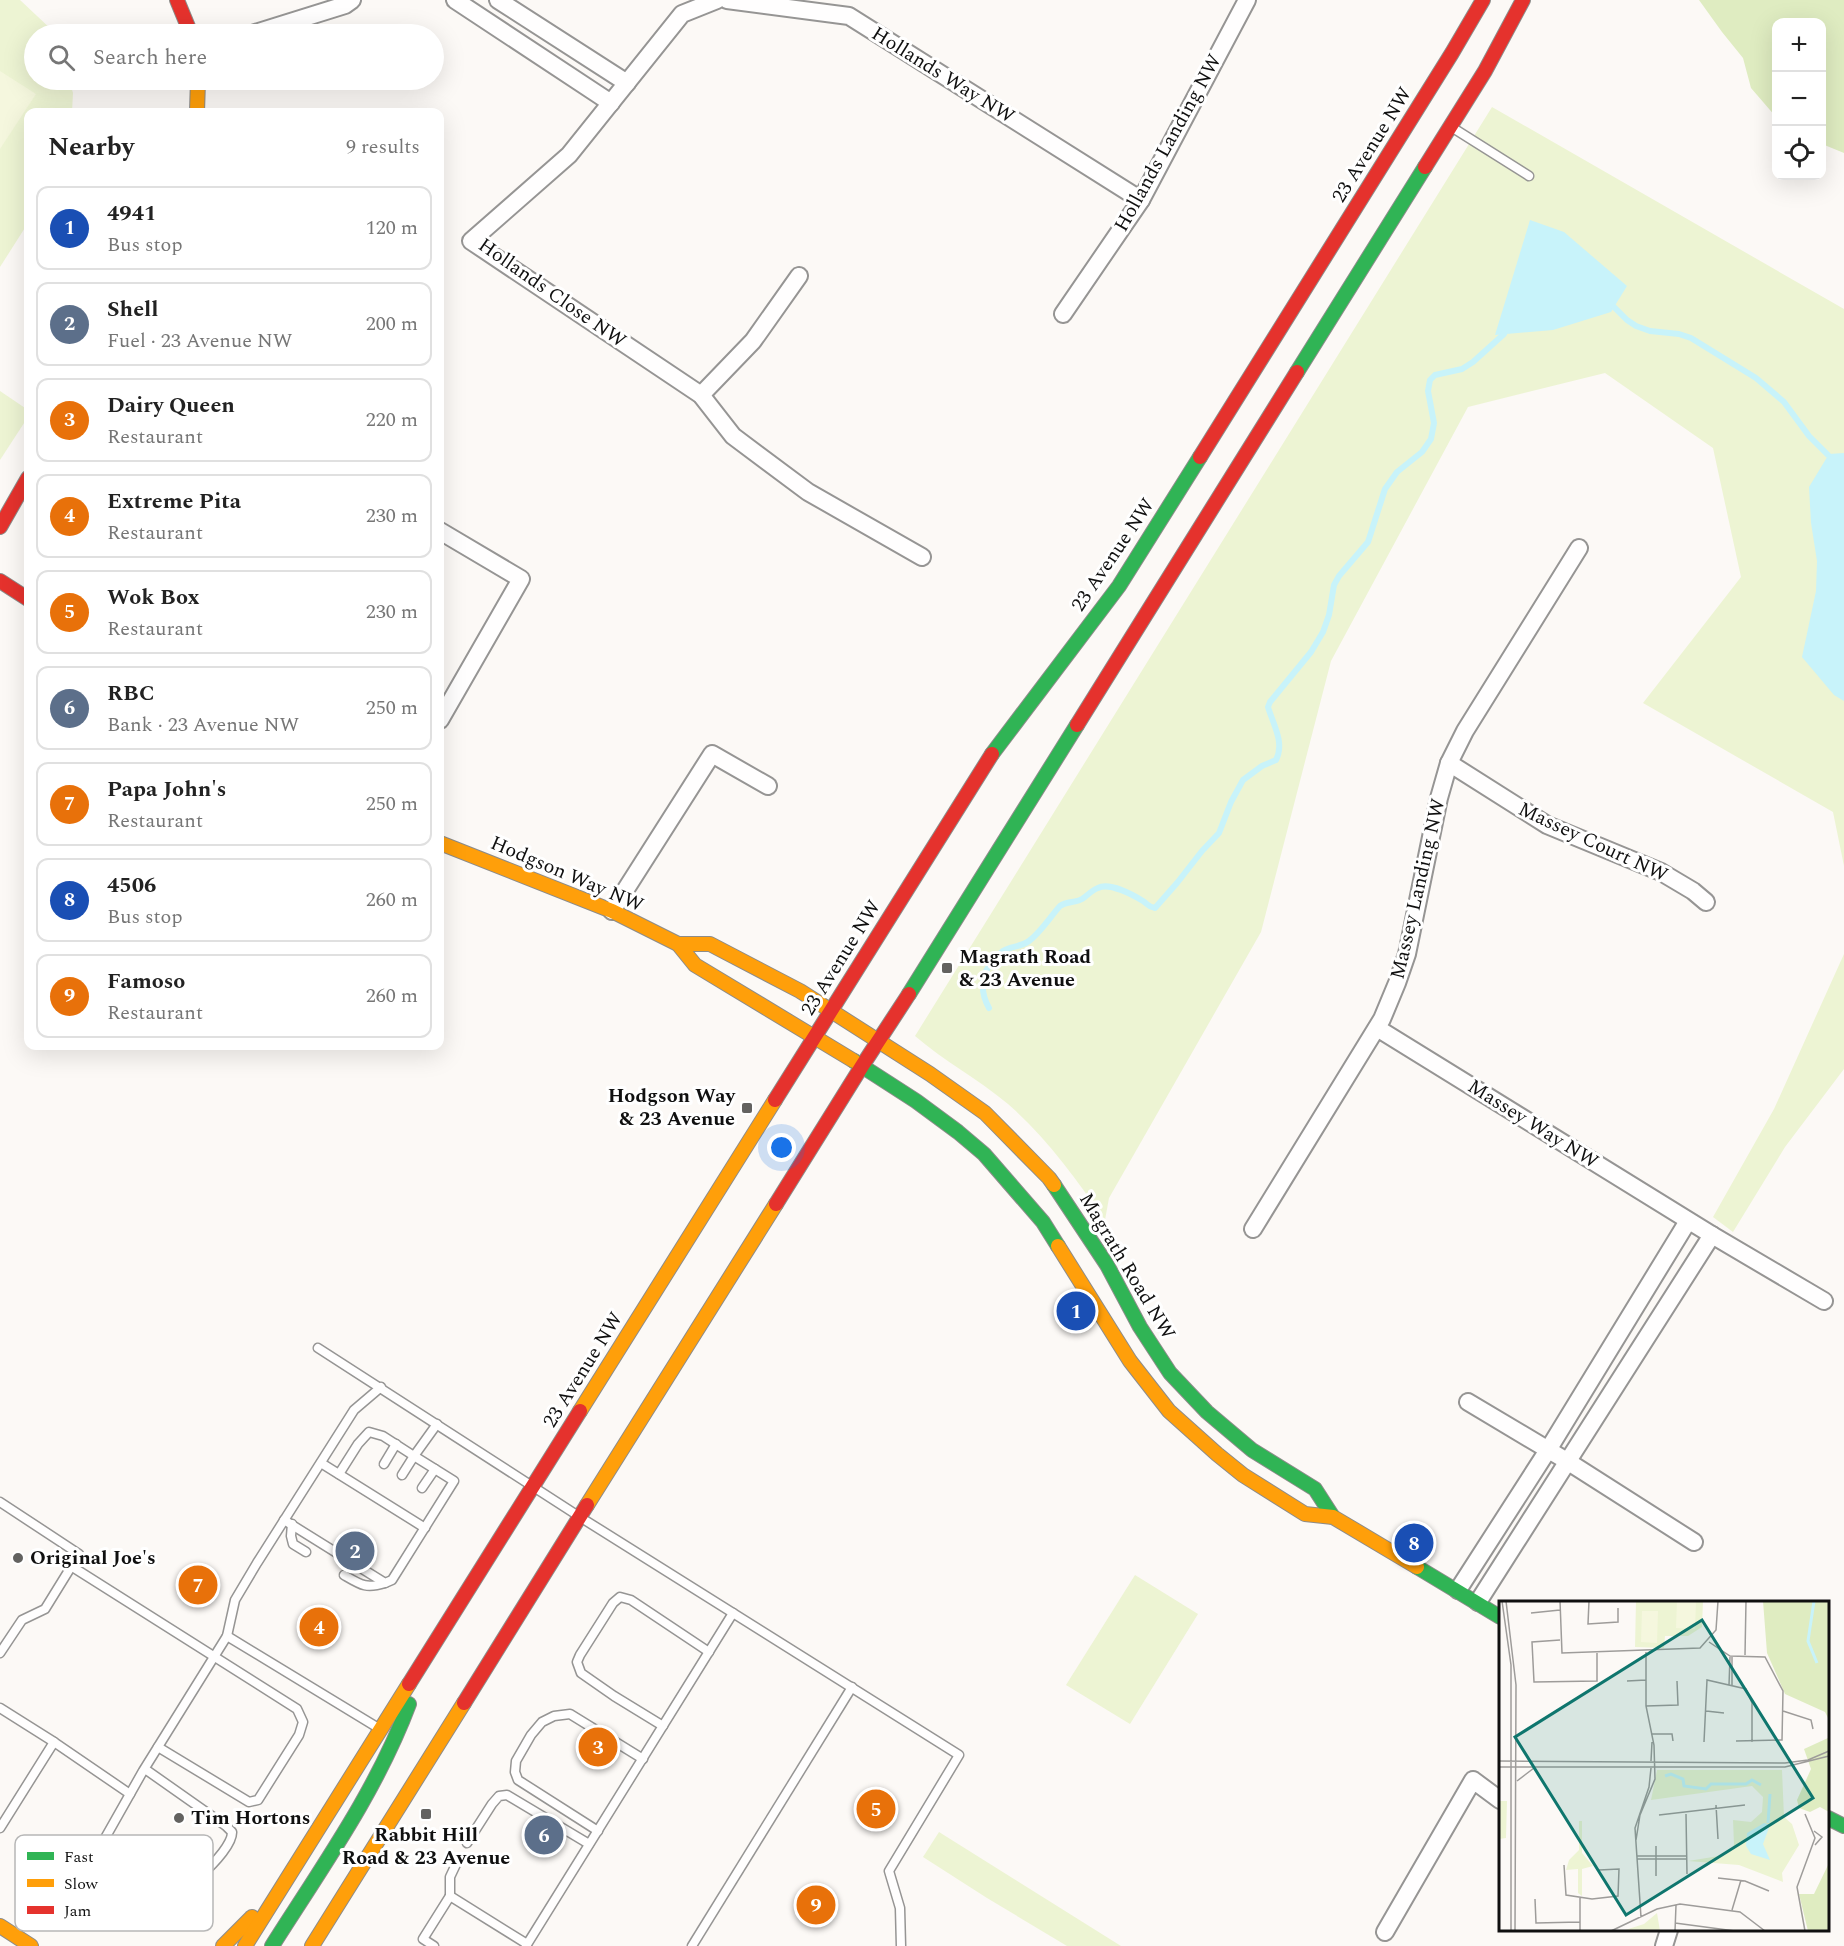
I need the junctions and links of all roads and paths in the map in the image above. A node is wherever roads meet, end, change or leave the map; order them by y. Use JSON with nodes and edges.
{"nodes":[{"id":1,"x":177,"y":0,"type":"edge"},
{"id":2,"x":352,"y":0,"type":"edge"},
{"id":3,"x":455,"y":0,"type":"edge"},
{"id":4,"x":498,"y":0,"type":"edge"},
{"id":5,"x":717,"y":0,"type":"edge"},
{"id":6,"x":727,"y":0,"type":"edge"},
{"id":7,"x":1247,"y":0,"type":"edge"},
{"id":8,"x":1483,"y":0,"type":"edge"},
{"id":9,"x":1523,"y":0,"type":"edge"},
{"id":10,"x":187,"y":24,"type":"edge"},
{"id":11,"x":285,"y":24,"type":"edge"},
{"id":12,"x":627,"y":83,"type":"junction"},
{"id":13,"x":198,"y":90,"type":"edge"},
{"id":14,"x":611,"y":103,"type":"junction"},
{"id":15,"x":197,"y":108,"type":"edge"},
{"id":16,"x":1450,"y":126,"type":"junction"},
{"id":17,"x":1529,"y":176,"type":"dead end"},
{"id":18,"x":1141,"y":200,"type":"junction"},
{"id":19,"x":799,"y":276,"type":"dead end"},
{"id":20,"x":1063,"y":314,"type":"dead end"},
{"id":21,"x":701,"y":394,"type":"junction"},
{"id":22,"x":24,"y":485,"type":"edge"},
{"id":23,"x":0,"y":527,"type":"edge"},
{"id":24,"x":444,"y":533,"type":"edge"},
{"id":25,"x":1579,"y":548,"type":"dead end"},
{"id":26,"x":922,"y":557,"type":"dead end"},
{"id":27,"x":0,"y":581,"type":"edge"},
{"id":28,"x":24,"y":596,"type":"edge"},
{"id":29,"x":444,"y":713,"type":"edge"},
{"id":30,"x":1449,"y":763,"type":"junction"},
{"id":31,"x":768,"y":786,"type":"dead end"},
{"id":32,"x":444,"y":845,"type":"edge"},
{"id":33,"x":1706,"y":902,"type":"dead end"},
{"id":34,"x":612,"y":912,"type":"junction"},
{"id":35,"x":678,"y":944,"type":"junction"},
{"id":36,"x":831,"y":1011,"type":"junction"},
{"id":37,"x":1377,"y":1028,"type":"junction"},
{"id":38,"x":815,"y":1036,"type":"junction"},
{"id":39,"x":879,"y":1041,"type":"junction"},
{"id":40,"x":862,"y":1066,"type":"junction"},
{"id":41,"x":1688,"y":1221,"type":"junction"},
{"id":42,"x":1253,"y":1229,"type":"dead end"},
{"id":43,"x":1712,"y":1235,"type":"junction"},
{"id":44,"x":1824,"y":1301,"type":"dead end"},
{"id":45,"x":318,"y":1348,"type":"dead end"},
{"id":46,"x":381,"y":1387,"type":"junction"},
{"id":47,"x":1468,"y":1402,"type":"dead end"},
{"id":48,"x":437,"y":1424,"type":"junction"},
{"id":49,"x":396,"y":1444,"type":"junction"},
{"id":50,"x":1548,"y":1450,"type":"junction"},
{"id":51,"x":414,"y":1456,"type":"junction"},
{"id":52,"x":1567,"y":1461,"type":"junction"},
{"id":53,"x":321,"y":1463,"type":"junction"},
{"id":54,"x":384,"y":1464,"type":"dead end"},
{"id":55,"x":435,"y":1469,"type":"junction"},
{"id":56,"x":339,"y":1474,"type":"junction"},
{"id":57,"x":402,"y":1475,"type":"dead end"},
{"id":58,"x":372,"y":1482,"type":"dead end"},
{"id":59,"x":532,"y":1487,"type":"junction"},
{"id":60,"x":422,"y":1488,"type":"dead end"},
{"id":61,"x":366,"y":1491,"type":"junction"},
{"id":62,"x":390,"y":1494,"type":"dead end"},
{"id":63,"x":0,"y":1502,"type":"edge"},
{"id":64,"x":384,"y":1503,"type":"junction"},
{"id":65,"x":410,"y":1506,"type":"dead end"},
{"id":66,"x":405,"y":1515,"type":"junction"},
{"id":67,"x":580,"y":1517,"type":"junction"},
{"id":68,"x":1333,"y":1517,"type":"junction"},
{"id":69,"x":288,"y":1522,"type":"junction"},
{"id":70,"x":425,"y":1528,"type":"junction"},
{"id":71,"x":1694,"y":1542,"type":"dead end"},
{"id":72,"x":306,"y":1552,"type":"dead end"},
{"id":73,"x":71,"y":1566,"type":"junction"},
{"id":74,"x":344,"y":1575,"type":"dead end"},
{"id":75,"x":385,"y":1582,"type":"junction"},
{"id":76,"x":1458,"y":1590,"type":"junction"},
{"id":77,"x":1478,"y":1602,"type":"junction"},
{"id":78,"x":733,"y":1613,"type":"junction"},
{"id":79,"x":1499,"y":1616,"type":"edge"},
{"id":80,"x":227,"y":1636,"type":"junction"},
{"id":81,"x":709,"y":1652,"type":"junction"},
{"id":82,"x":0,"y":1653,"type":"edge"},
{"id":83,"x":215,"y":1657,"type":"junction"},
{"id":84,"x":423,"y":1661,"type":"junction"},
{"id":85,"x":852,"y":1687,"type":"junction"},
{"id":86,"x":0,"y":1708,"type":"edge"},
{"id":87,"x":663,"y":1726,"type":"junction"},
{"id":88,"x":380,"y":1729,"type":"junction"},
{"id":89,"x":54,"y":1742,"type":"junction"},
{"id":90,"x":158,"y":1747,"type":"junction"},
{"id":91,"x":643,"y":1759,"type":"junction"},
{"id":92,"x":145,"y":1769,"type":"junction"},
{"id":93,"x":130,"y":1794,"type":"junction"},
{"id":94,"x":1499,"y":1799,"type":"edge"},
{"id":95,"x":1829,"y":1819,"type":"edge"},
{"id":96,"x":1844,"y":1826,"type":"edge"},
{"id":97,"x":0,"y":1828,"type":"edge"},
{"id":98,"x":598,"y":1831,"type":"junction"},
{"id":99,"x":107,"y":1835,"type":"edge"},
{"id":100,"x":467,"y":1843,"type":"dead end"},
{"id":101,"x":590,"y":1844,"type":"junction"},
{"id":102,"x":458,"y":1860,"type":"dead end"},
{"id":103,"x":213,"y":1865,"type":"edge"},
{"id":104,"x":283,"y":1885,"type":"junction"},
{"id":105,"x":450,"y":1896,"type":"junction"},
{"id":106,"x":0,"y":1926,"type":"edge"},
{"id":107,"x":324,"y":1927,"type":"junction"},
{"id":108,"x":1668,"y":1931,"type":"edge"},
{"id":109,"x":1385,"y":1932,"type":"dead end"},
{"id":110,"x":527,"y":1945,"type":"edge"},
{"id":111,"x":31,"y":1946,"type":"edge"},
{"id":112,"x":223,"y":1946,"type":"edge"},
{"id":113,"x":245,"y":1946,"type":"edge"},
{"id":114,"x":272,"y":1946,"type":"edge"},
{"id":115,"x":312,"y":1946,"type":"edge"},
{"id":116,"x":321,"y":1946,"type":"edge"},
{"id":117,"x":434,"y":1946,"type":"edge"},
{"id":118,"x":692,"y":1946,"type":"edge"},
{"id":119,"x":901,"y":1946,"type":"edge"},
{"id":120,"x":1664,"y":1946,"type":"edge"}],
"edges":[{"from":1,"to":10,"type":"main road"},
{"from":2,"to":11,"type":"street"},
{"from":3,"to":14,"type":"street"},
{"from":4,"to":12,"type":"street"},
{"from":5,"to":12,"type":"street"},
{"from":6,"to":18,"type":"street","name":"Hollands Way NW"},
{"from":7,"to":18,"type":"street","name":"Hollands Landing NW"},
{"from":8,"to":36,"type":"main road","name":"23 Avenue NW"},
{"from":9,"to":16,"type":"main road"},
{"from":12,"to":14,"type":"street"},
{"from":13,"to":15,"type":"main road"},
{"from":14,"to":21,"type":"street","name":"Hollands Close NW"},
{"from":16,"to":17,"type":"lane"},
{"from":16,"to":39,"type":"main road"},
{"from":18,"to":20,"type":"street","name":"Hollands Landing NW"},
{"from":19,"to":21,"type":"street"},
{"from":21,"to":26,"type":"street","name":"Hollands Close NW"},
{"from":22,"to":23,"type":"main road"},
{"from":24,"to":29,"type":"street"},
{"from":25,"to":30,"type":"street","name":"Massey Landing NW"},
{"from":27,"to":28,"type":"main road"},
{"from":30,"to":33,"type":"street","name":"Massey Court NW"},
{"from":30,"to":37,"type":"street","name":"Massey Landing NW"},
{"from":31,"to":34,"type":"street"},
{"from":32,"to":34,"type":"main road","name":"Hodgson Way NW"},
{"from":34,"to":35,"type":"main road","name":"Hodgson Way NW"},
{"from":35,"to":36,"type":"main road","name":"Hodgson Way NW"},
{"from":35,"to":38,"type":"main road","name":"Hodgson Way NW"},
{"from":36,"to":38,"type":"main road","name":"23 Avenue NW"},
{"from":36,"to":39,"type":"main road","name":"Hodgson Way NW"},
{"from":37,"to":41,"type":"street","name":"Massey Way NW"},
{"from":37,"to":42,"type":"street","name":"Massey Landing NW"},
{"from":38,"to":40,"type":"main road","name":"Hodgson Way NW"},
{"from":38,"to":59,"type":"main road","name":"23 Avenue NW"},
{"from":39,"to":40,"type":"main road"},
{"from":39,"to":68,"type":"main road","name":"Magrath Road NW"},
{"from":40,"to":67,"type":"main road"},
{"from":40,"to":68,"type":"main road","name":"Magrath Road NW"},
{"from":41,"to":43,"type":"street","name":"Massey Way NW"},
{"from":41,"to":50,"type":"street"},
{"from":43,"to":44,"type":"street","name":"Massey Way NW"},
{"from":43,"to":52,"type":"street"},
{"from":45,"to":46,"type":"lane"},
{"from":46,"to":48,"type":"lane"},
{"from":46,"to":53,"type":"lane"},
{"from":47,"to":50,"type":"street"},
{"from":48,"to":51,"type":"lane"},
{"from":48,"to":59,"type":"lane"},
{"from":49,"to":51,"type":"lane"},
{"from":49,"to":54,"type":"lane"},
{"from":49,"to":56,"type":"lane"},
{"from":50,"to":52,"type":"street"},
{"from":50,"to":76,"type":"street"},
{"from":51,"to":55,"type":"lane"},
{"from":51,"to":57,"type":"lane"},
{"from":52,"to":71,"type":"street"},
{"from":52,"to":77,"type":"street"},
{"from":53,"to":56,"type":"lane"},
{"from":53,"to":69,"type":"lane"},
{"from":55,"to":60,"type":"lane"},
{"from":55,"to":70,"type":"lane"},
{"from":56,"to":61,"type":"lane"},
{"from":58,"to":61,"type":"lane"},
{"from":59,"to":67,"type":"lane"},
{"from":59,"to":84,"type":"main road","name":"23 Avenue NW"},
{"from":61,"to":64,"type":"lane"},
{"from":62,"to":64,"type":"lane"},
{"from":63,"to":73,"type":"lane"},
{"from":64,"to":66,"type":"lane"},
{"from":65,"to":66,"type":"lane"},
{"from":66,"to":70,"type":"lane"},
{"from":67,"to":78,"type":"lane"},
{"from":67,"to":107,"type":"main road"},
{"from":68,"to":76,"type":"main road","name":"Magrath Road NW"},
{"from":69,"to":72,"type":"lane"},
{"from":69,"to":75,"type":"lane"},
{"from":69,"to":80,"type":"lane"},
{"from":70,"to":75,"type":"lane"},
{"from":73,"to":82,"type":"lane"},
{"from":73,"to":83,"type":"lane"},
{"from":74,"to":75,"type":"lane"},
{"from":76,"to":77,"type":"main road","name":"Magrath Road NW"},
{"from":77,"to":79,"type":"main road","name":"Magrath Road NW"},
{"from":78,"to":81,"type":"lane"},
{"from":78,"to":85,"type":"lane"},
{"from":80,"to":83,"type":"lane"},
{"from":80,"to":88,"type":"lane"},
{"from":81,"to":87,"type":"lane"},
{"from":81,"to":87,"type":"lane"},
{"from":83,"to":90,"type":"lane"},
{"from":83,"to":90,"type":"lane"},
{"from":84,"to":88,"type":"main road","name":"23 Avenue NW"},
{"from":84,"to":114,"type":"main road"},
{"from":85,"to":118,"type":"lane"},
{"from":85,"to":119,"type":"lane"},
{"from":86,"to":89,"type":"lane"},
{"from":87,"to":91,"type":"lane"},
{"from":88,"to":104,"type":"main road","name":"23 Avenue NW"},
{"from":89,"to":93,"type":"lane"},
{"from":89,"to":97,"type":"lane"},
{"from":90,"to":92,"type":"lane"},
{"from":91,"to":98,"type":"lane"},
{"from":91,"to":98,"type":"lane"},
{"from":92,"to":93,"type":"lane"},
{"from":92,"to":103,"type":"lane"},
{"from":93,"to":99,"type":"lane"},
{"from":94,"to":109,"type":"street"},
{"from":95,"to":96,"type":"main road"},
{"from":98,"to":101,"type":"lane"},
{"from":100,"to":101,"type":"lane"},
{"from":101,"to":110,"type":"lane"},
{"from":102,"to":105,"type":"lane"},
{"from":104,"to":112,"type":"main road"},
{"from":104,"to":113,"type":"main road","name":"23 Avenue NW"},
{"from":105,"to":110,"type":"lane"},
{"from":105,"to":117,"type":"lane"},
{"from":106,"to":111,"type":"main road"},
{"from":107,"to":115,"type":"main road"},
{"from":107,"to":116,"type":"main road"},
{"from":108,"to":120,"type":"street"}]}
